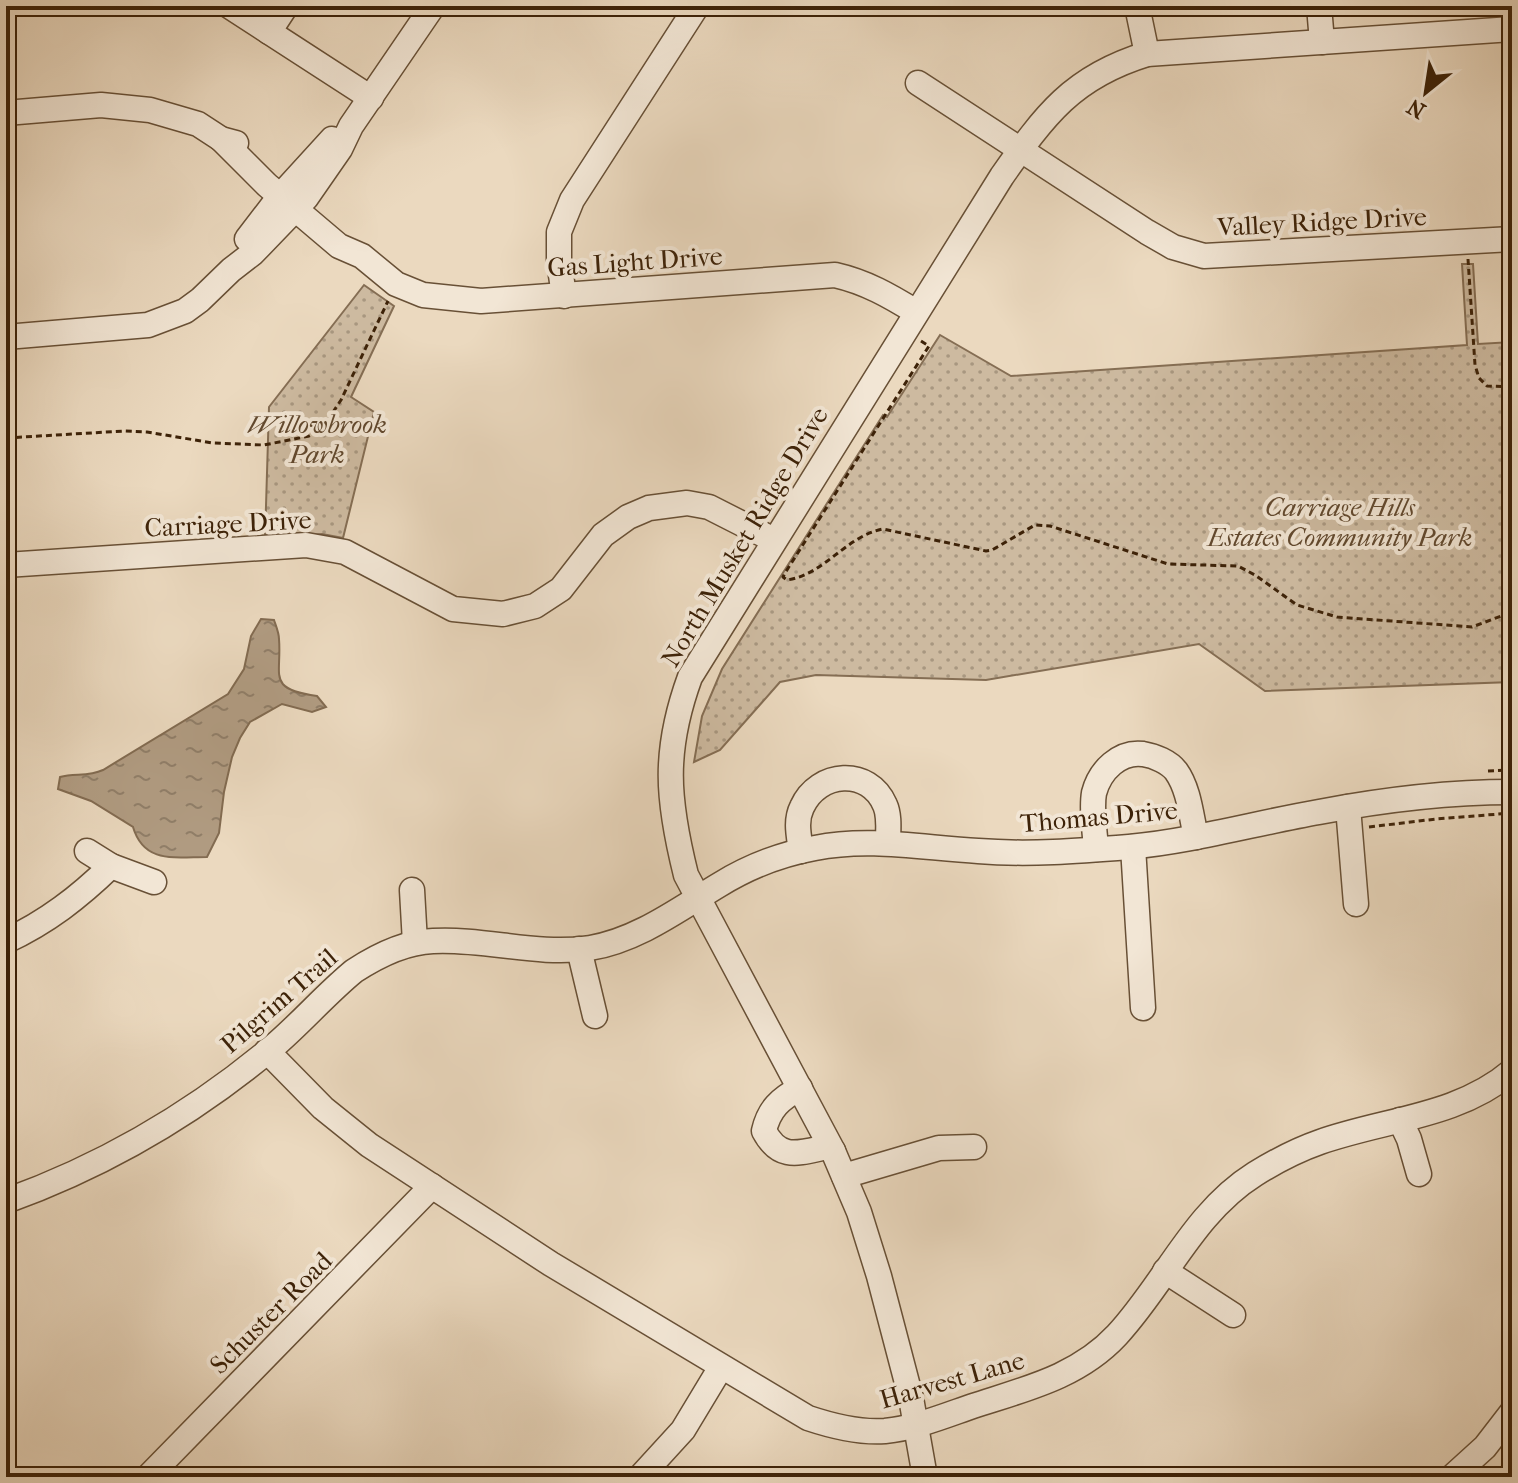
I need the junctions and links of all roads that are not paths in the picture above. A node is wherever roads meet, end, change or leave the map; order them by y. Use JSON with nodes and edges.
{"nodes":[{"id":1,"x":229,"y":6,"type":"edge"},
{"id":2,"x":286,"y":6,"type":"edge"},
{"id":3,"x":433,"y":6,"type":"edge"},
{"id":4,"x":697,"y":6,"type":"edge"},
{"id":5,"x":1137,"y":6,"type":"edge"},
{"id":6,"x":1319,"y":6,"type":"edge"},
{"id":7,"x":1512,"y":29,"type":"edge"},
{"id":8,"x":269,"y":32,"type":"junction"},
{"id":9,"x":1322,"y":42,"type":"junction"},
{"id":10,"x":1147,"y":54,"type":"junction"},
{"id":11,"x":918,"y":83,"type":"dead end"},
{"id":12,"x":371,"y":98,"type":"junction"},
{"id":13,"x":6,"y":113,"type":"edge"},
{"id":14,"x":1020,"y":150,"type":"junction"},
{"id":15,"x":293,"y":197,"type":"junction"},
{"id":16,"x":1512,"y":239,"type":"edge"},
{"id":17,"x":564,"y":296,"type":"junction"},
{"id":18,"x":916,"y":312,"type":"junction"},
{"id":19,"x":6,"y":337,"type":"edge"},
{"id":20,"x":774,"y":540,"type":"junction"},
{"id":21,"x":6,"y":565,"type":"edge"},
{"id":22,"x":1512,"y":792,"type":"edge"},
{"id":23,"x":1348,"y":807,"type":"junction"},
{"id":24,"x":1196,"y":837,"type":"junction"},
{"id":25,"x":888,"y":843,"type":"junction"},
{"id":26,"x":1133,"y":847,"type":"junction"},
{"id":27,"x":1096,"y":849,"type":"junction"},
{"id":28,"x":87,"y":851,"type":"dead end"},
{"id":29,"x":801,"y":851,"type":"junction"},
{"id":30,"x":111,"y":866,"type":"junction"},
{"id":31,"x":154,"y":882,"type":"dead end"},
{"id":32,"x":412,"y":890,"type":"dead end"},
{"id":33,"x":699,"y":898,"type":"junction"},
{"id":34,"x":1356,"y":904,"type":"dead end"},
{"id":35,"x":6,"y":941,"type":"edge"},
{"id":36,"x":415,"y":943,"type":"junction"},
{"id":37,"x":579,"y":949,"type":"junction"},
{"id":38,"x":1143,"y":1008,"type":"dead end"},
{"id":39,"x":595,"y":1016,"type":"dead end"},
{"id":40,"x":267,"y":1051,"type":"junction"},
{"id":41,"x":1512,"y":1071,"type":"edge"},
{"id":42,"x":800,"y":1088,"type":"junction"},
{"id":43,"x":1400,"y":1120,"type":"junction"},
{"id":44,"x":974,"y":1147,"type":"dead end"},
{"id":45,"x":833,"y":1151,"type":"junction"},
{"id":46,"x":1419,"y":1174,"type":"dead end"},
{"id":47,"x":844,"y":1176,"type":"junction"},
{"id":48,"x":432,"y":1186,"type":"junction"},
{"id":49,"x":6,"y":1201,"type":"edge"},
{"id":50,"x":1165,"y":1271,"type":"junction"},
{"id":51,"x":1233,"y":1315,"type":"dead end"},
{"id":52,"x":721,"y":1367,"type":"junction"},
{"id":53,"x":1512,"y":1412,"type":"edge"},
{"id":54,"x":917,"y":1425,"type":"junction"},
{"id":55,"x":148,"y":1477,"type":"edge"},
{"id":56,"x":640,"y":1477,"type":"edge"},
{"id":57,"x":925,"y":1477,"type":"edge"},
{"id":58,"x":1452,"y":1477,"type":"edge"}],
"edges":[{"from":1,"to":8,"type":"street"},
{"from":2,"to":8,"type":"street"},
{"from":3,"to":12,"type":"street"},
{"from":4,"to":17,"type":"street"},
{"from":5,"to":10,"type":"street"},
{"from":6,"to":9,"type":"street"},
{"from":7,"to":9,"type":"street","name":"North Musket Ridge Drive"},
{"from":8,"to":12,"type":"street"},
{"from":9,"to":10,"type":"street","name":"North Musket Ridge Drive"},
{"from":10,"to":14,"type":"street","name":"North Musket Ridge Drive"},
{"from":11,"to":14,"type":"street","name":"Valley Ridge Drive"},
{"from":12,"to":15,"type":"street"},
{"from":13,"to":15,"type":"street","name":"Gas Light Drive"},
{"from":14,"to":16,"type":"street","name":"Valley Ridge Drive"},
{"from":14,"to":18,"type":"street","name":"North Musket Ridge Drive"},
{"from":15,"to":17,"type":"street","name":"Gas Light Drive"},
{"from":15,"to":19,"type":"street"},
{"from":17,"to":18,"type":"street","name":"Gas Light Drive"},
{"from":18,"to":20,"type":"street","name":"North Musket Ridge Drive"},
{"from":20,"to":21,"type":"street","name":"Carriage Drive"},
{"from":20,"to":33,"type":"street","name":"North Musket Ridge Drive"},
{"from":22,"to":23,"type":"street","name":"Thomas Drive"},
{"from":23,"to":24,"type":"street","name":"Thomas Drive"},
{"from":23,"to":34,"type":"street"},
{"from":24,"to":26,"type":"street","name":"Thomas Drive"},
{"from":24,"to":27,"type":"street"},
{"from":25,"to":27,"type":"street","name":"Thomas Drive"},
{"from":25,"to":29,"type":"street","name":"Thomas Drive"},
{"from":25,"to":29,"type":"street"},
{"from":26,"to":27,"type":"street","name":"Thomas Drive"},
{"from":26,"to":38,"type":"street"},
{"from":28,"to":30,"type":"street"},
{"from":29,"to":33,"type":"street","name":"Thomas Drive"},
{"from":30,"to":31,"type":"street"},
{"from":30,"to":35,"type":"street"},
{"from":32,"to":36,"type":"street"},
{"from":33,"to":37,"type":"street","name":"Pilgrim Trail"},
{"from":33,"to":42,"type":"street","name":"North Musket Ridge Drive"},
{"from":36,"to":37,"type":"street","name":"Pilgrim Trail"},
{"from":36,"to":40,"type":"street","name":"Pilgrim Trail"},
{"from":37,"to":39,"type":"street"},
{"from":40,"to":48,"type":"street","name":"Harvest Lane"},
{"from":40,"to":49,"type":"street","name":"Pilgrim Trail"},
{"from":41,"to":43,"type":"street","name":"Harvest Lane"},
{"from":42,"to":45,"type":"street","name":"North Musket Ridge Drive"},
{"from":42,"to":45,"type":"street"},
{"from":43,"to":46,"type":"street"},
{"from":43,"to":50,"type":"street","name":"Harvest Lane"},
{"from":44,"to":47,"type":"street"},
{"from":45,"to":47,"type":"street","name":"North Musket Ridge Drive"},
{"from":47,"to":54,"type":"street","name":"North Musket Ridge Drive"},
{"from":48,"to":52,"type":"street","name":"Harvest Lane"},
{"from":48,"to":55,"type":"street","name":"Schuster Road"},
{"from":50,"to":51,"type":"street"},
{"from":50,"to":54,"type":"street","name":"Harvest Lane"},
{"from":52,"to":54,"type":"street","name":"Harvest Lane"},
{"from":52,"to":56,"type":"street"},
{"from":53,"to":58,"type":"street"},
{"from":54,"to":57,"type":"street","name":"North Musket Ridge Drive"}]}
